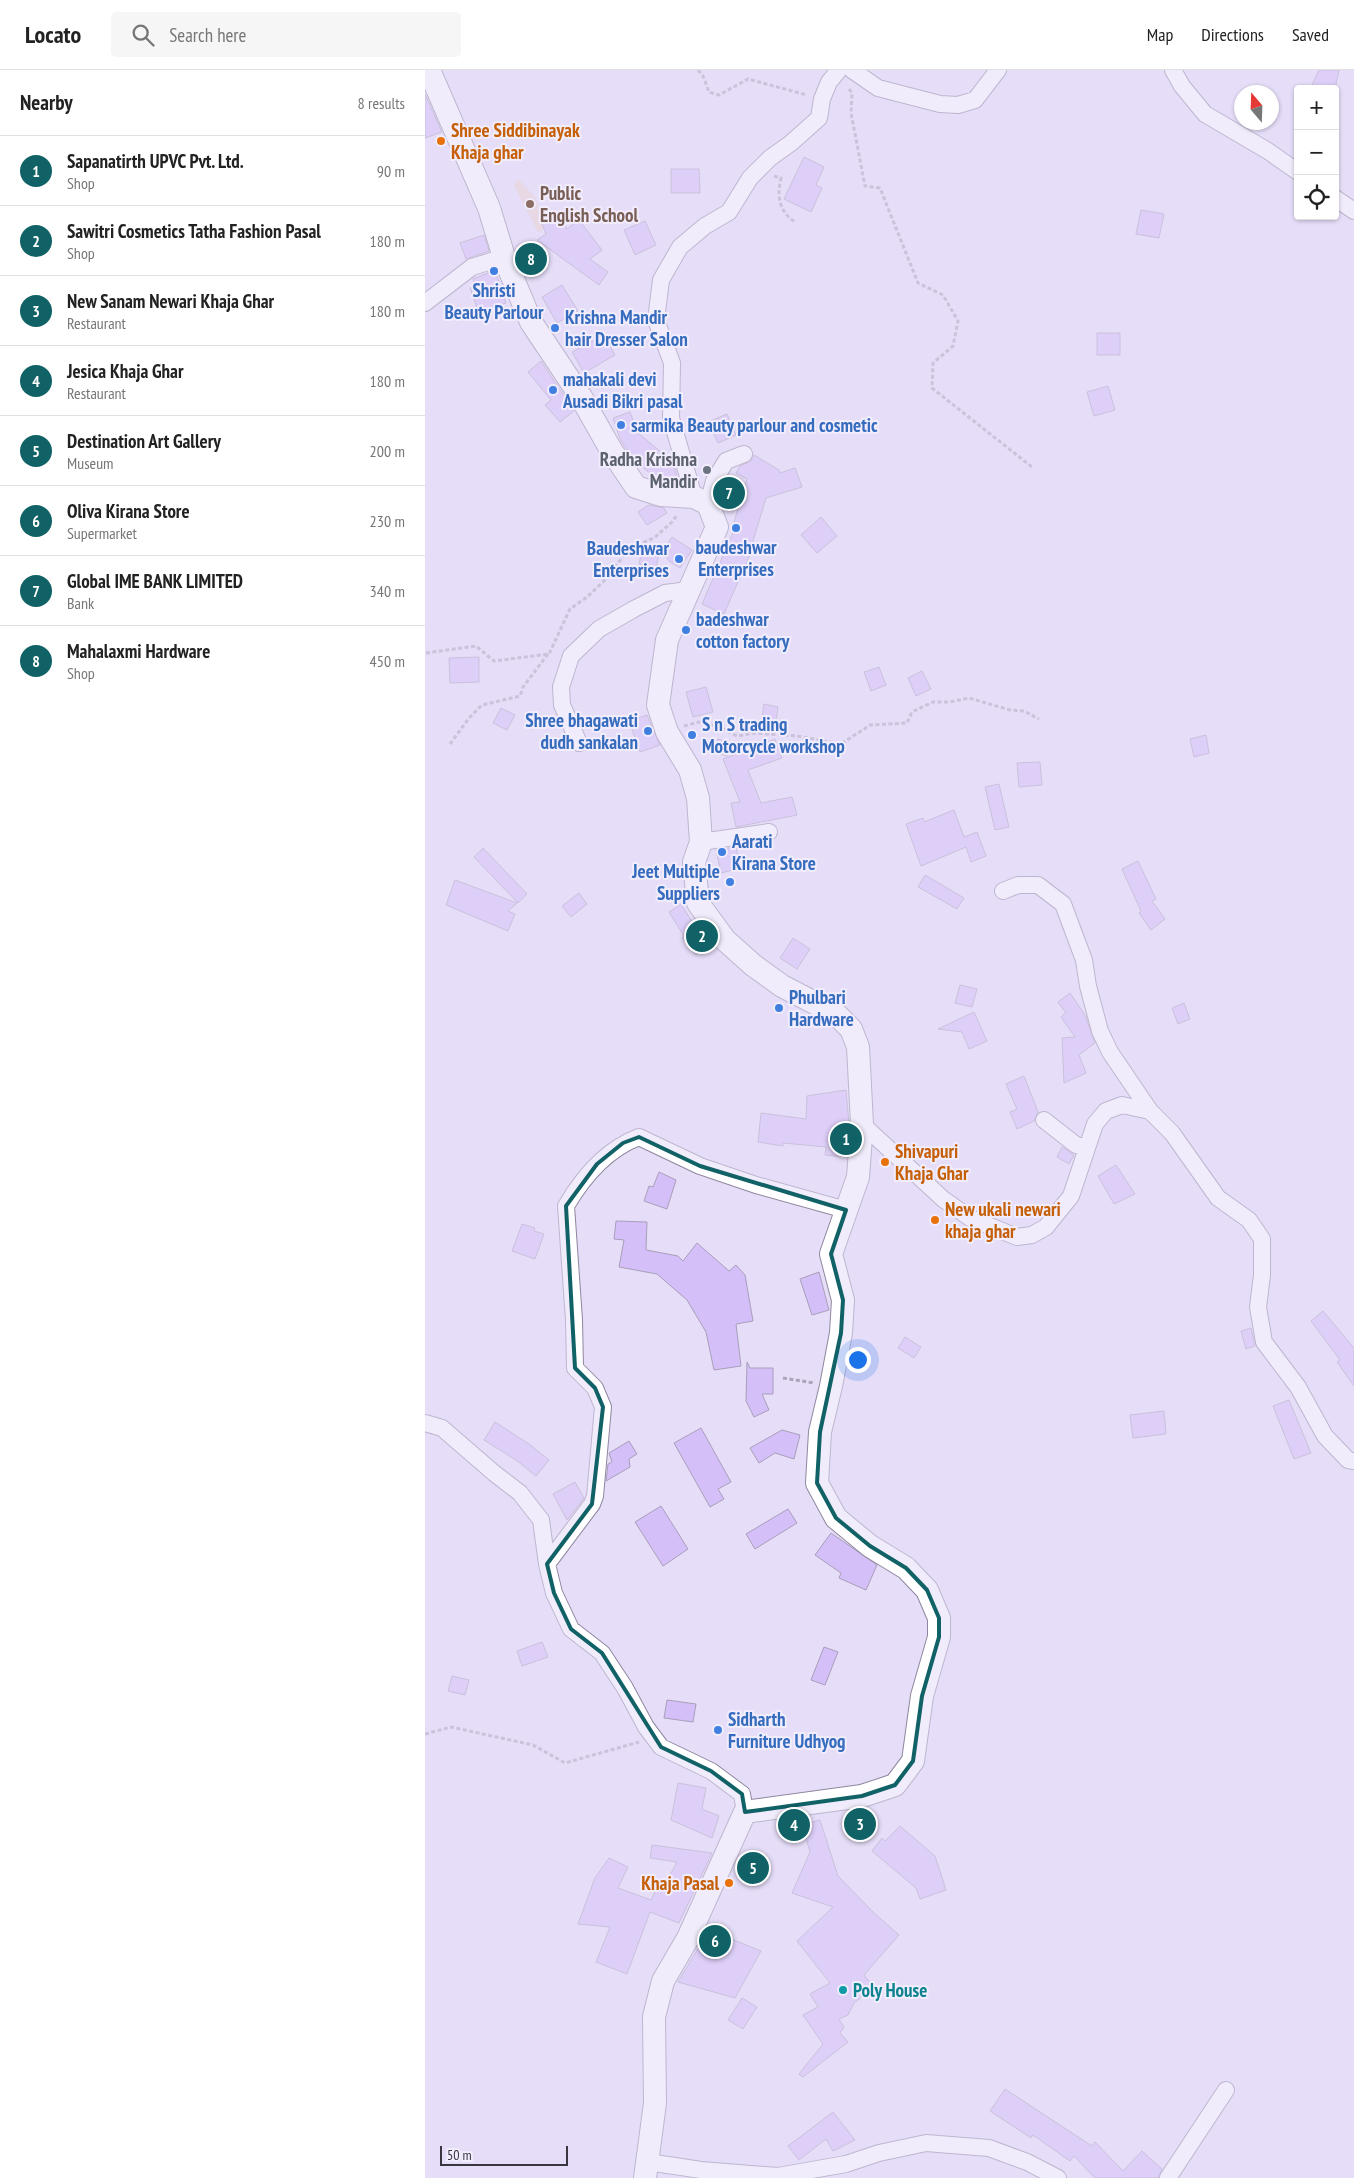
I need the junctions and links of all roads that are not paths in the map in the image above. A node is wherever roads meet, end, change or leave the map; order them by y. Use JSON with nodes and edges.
{"nodes":[{"id":1,"x":429,"y":70,"type":"edge"},
{"id":2,"x":839,"y":70,"type":"edge"},
{"id":3,"x":998,"y":70,"type":"edge"},
{"id":4,"x":1173,"y":70,"type":"edge"},
{"id":5,"x":850,"y":78,"type":"edge"},
{"id":6,"x":1294,"y":169,"type":"edge"},
{"id":7,"x":1339,"y":201,"type":"edge"},
{"id":8,"x":1354,"y":211,"type":"edge"},
{"id":9,"x":504,"y":257,"type":"junction"},
{"id":10,"x":425,"y":303,"type":"edge"},
{"id":11,"x":744,"y":454,"type":"dead end"},
{"id":12,"x":697,"y":500,"type":"junction"},
{"id":13,"x":689,"y":590,"type":"junction"},
{"id":14,"x":579,"y":743,"type":"dead end"},
{"id":15,"x":769,"y":832,"type":"dead end"},
{"id":16,"x":701,"y":842,"type":"junction"},
{"id":17,"x":1003,"y":891,"type":"dead end"},
{"id":18,"x":1149,"y":1111,"type":"junction"},
{"id":19,"x":1044,"y":1120,"type":"dead end"},
{"id":20,"x":862,"y":1124,"type":"junction"},
{"id":21,"x":1087,"y":1147,"type":"junction"},
{"id":22,"x":846,"y":1210,"type":"junction"},
{"id":23,"x":425,"y":1423,"type":"edge"},
{"id":24,"x":1354,"y":1461,"type":"edge"},
{"id":25,"x":547,"y":1564,"type":"junction"},
{"id":26,"x":745,"y":1812,"type":"junction"},
{"id":27,"x":1226,"y":2090,"type":"dead end"},
{"id":28,"x":646,"y":2170,"type":"edge"},
{"id":29,"x":1058,"y":2178,"type":"edge"},
{"id":30,"x":1168,"y":2178,"type":"edge"}],
"edges":[{"from":1,"to":9,"type":"street"},
{"from":2,"to":12,"type":"street"},
{"from":3,"to":5,"type":"street"},
{"from":4,"to":6,"type":"street"},
{"from":7,"to":8,"type":"street"},
{"from":9,"to":10,"type":"street"},
{"from":9,"to":12,"type":"street"},
{"from":11,"to":12,"type":"street"},
{"from":12,"to":13,"type":"street"},
{"from":13,"to":14,"type":"street"},
{"from":13,"to":16,"type":"street"},
{"from":15,"to":16,"type":"street"},
{"from":16,"to":20,"type":"street"},
{"from":17,"to":18,"type":"street"},
{"from":18,"to":21,"type":"street"},
{"from":18,"to":24,"type":"street"},
{"from":19,"to":21,"type":"street"},
{"from":20,"to":21,"type":"street"},
{"from":20,"to":22,"type":"street"},
{"from":22,"to":25,"type":"street"},
{"from":22,"to":26,"type":"street"},
{"from":23,"to":25,"type":"street"},
{"from":25,"to":26,"type":"street"},
{"from":26,"to":28,"type":"street"},
{"from":27,"to":30,"type":"street"},
{"from":28,"to":29,"type":"street"}]}
